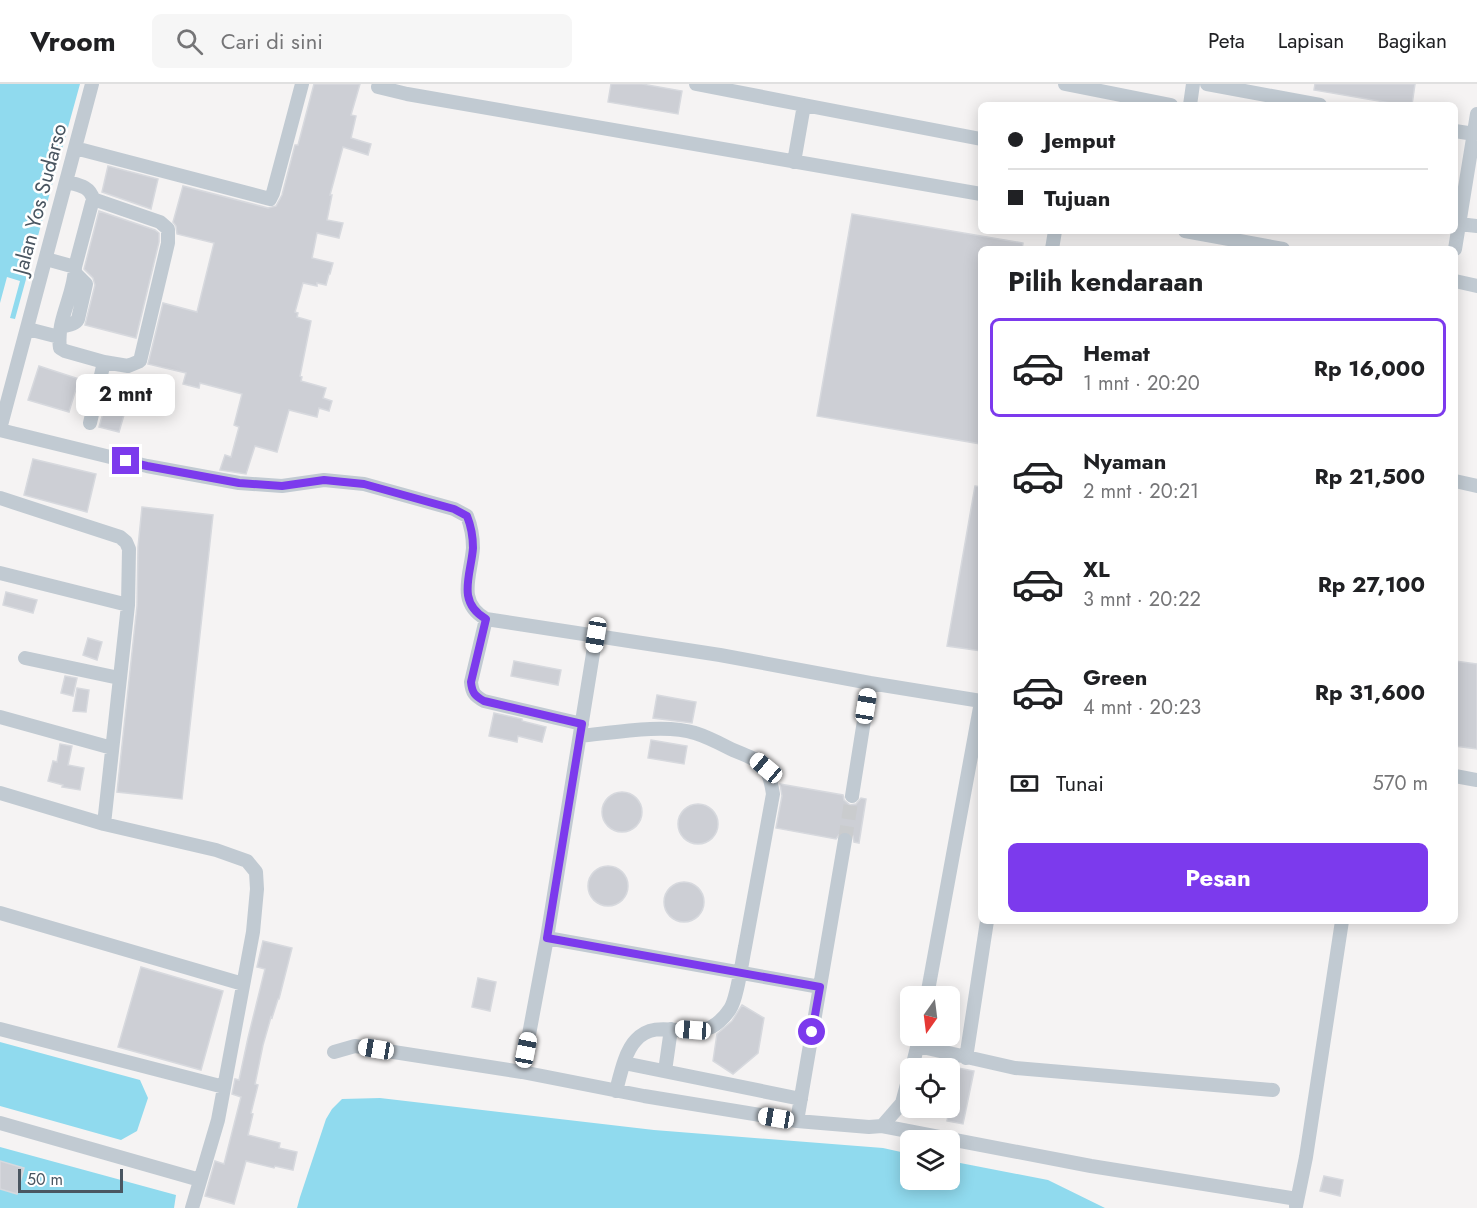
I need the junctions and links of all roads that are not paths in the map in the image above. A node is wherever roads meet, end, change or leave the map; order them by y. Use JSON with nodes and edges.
{"nodes":[{"id":1,"x":92,"y":84,"type":"edge"},
{"id":2,"x":302,"y":84,"type":"edge"},
{"id":3,"x":696,"y":84,"type":"edge"},
{"id":4,"x":1065,"y":84,"type":"edge"},
{"id":5,"x":1192,"y":84,"type":"edge"},
{"id":6,"x":1207,"y":84,"type":"edge"},
{"id":7,"x":378,"y":87,"type":"dead end"},
{"id":8,"x":1156,"y":102,"type":"edge"},
{"id":9,"x":1190,"y":102,"type":"edge"},
{"id":10,"x":1304,"y":102,"type":"edge"},
{"id":11,"x":804,"y":105,"type":"junction"},
{"id":12,"x":1477,"y":117,"type":"edge"},
{"id":13,"x":1458,"y":131,"type":"edge"},
{"id":14,"x":1474,"y":134,"type":"junction"},
{"id":15,"x":978,"y":139,"type":"edge"},
{"id":16,"x":75,"y":148,"type":"junction"},
{"id":17,"x":794,"y":162,"type":"junction"},
{"id":18,"x":1462,"y":167,"type":"edge"},
{"id":19,"x":67,"y":182,"type":"junction"},
{"id":20,"x":978,"y":193,"type":"edge"},
{"id":21,"x":93,"y":198,"type":"junction"},
{"id":22,"x":1459,"y":202,"type":"edge"},
{"id":23,"x":1459,"y":224,"type":"junction"},
{"id":24,"x":1477,"y":226,"type":"edge"},
{"id":25,"x":1458,"y":230,"type":"edge"},
{"id":26,"x":1201,"y":234,"type":"edge"},
{"id":27,"x":1267,"y":246,"type":"edge"},
{"id":28,"x":46,"y":259,"type":"junction"},
{"id":29,"x":75,"y":270,"type":"junction"},
{"id":30,"x":1458,"y":282,"type":"edge"},
{"id":31,"x":1477,"y":286,"type":"edge"},
{"id":32,"x":28,"y":329,"type":"junction"},
{"id":33,"x":60,"y":332,"type":"junction"},
{"id":34,"x":104,"y":362,"type":"junction"},
{"id":35,"x":90,"y":423,"type":"dead end"},
{"id":36,"x":0,"y":429,"type":"edge"},
{"id":37,"x":1458,"y":482,"type":"edge"},
{"id":38,"x":1477,"y":486,"type":"edge"},
{"id":39,"x":0,"y":498,"type":"edge"},
{"id":40,"x":0,"y":573,"type":"edge"},
{"id":41,"x":128,"y":605,"type":"junction"},
{"id":42,"x":486,"y":619,"type":"junction"},
{"id":43,"x":596,"y":635,"type":"junction"},
{"id":44,"x":26,"y":658,"type":"dead end"},
{"id":45,"x":119,"y":678,"type":"junction"},
{"id":46,"x":870,"y":683,"type":"junction"},
{"id":47,"x":978,"y":701,"type":"edge"},
{"id":48,"x":0,"y":717,"type":"edge"},
{"id":49,"x":978,"y":717,"type":"edge"},
{"id":50,"x":581,"y":730,"type":"junction"},
{"id":51,"x":112,"y":748,"type":"junction"},
{"id":52,"x":1458,"y":777,"type":"edge"},
{"id":53,"x":1477,"y":780,"type":"edge"},
{"id":54,"x":0,"y":793,"type":"edge"},
{"id":55,"x":852,"y":796,"type":"tunnel mouth"},
{"id":56,"x":104,"y":824,"type":"junction"},
{"id":57,"x":845,"y":840,"type":"tunnel mouth"},
{"id":58,"x":0,"y":913,"type":"edge"},
{"id":59,"x":987,"y":924,"type":"edge"},
{"id":60,"x":1342,"y":924,"type":"edge"},
{"id":61,"x":547,"y":938,"type":"junction"},
{"id":62,"x":740,"y":973,"type":"junction"},
{"id":63,"x":243,"y":984,"type":"junction"},
{"id":64,"x":929,"y":986,"type":"edge"},
{"id":65,"x":820,"y":987,"type":"junction"},
{"id":66,"x":0,"y":1029,"type":"edge"},
{"id":67,"x":671,"y":1029,"type":"junction"},
{"id":68,"x":933,"y":1046,"type":"edge"},
{"id":69,"x":334,"y":1052,"type":"dead end"},
{"id":70,"x":966,"y":1058,"type":"junction"},
{"id":71,"x":624,"y":1063,"type":"junction"},
{"id":72,"x":665,"y":1071,"type":"junction"},
{"id":73,"x":522,"y":1072,"type":"junction"},
{"id":74,"x":224,"y":1086,"type":"junction"},
{"id":75,"x":1273,"y":1090,"type":"dead end"},
{"id":76,"x":616,"y":1091,"type":"junction"},
{"id":77,"x":801,"y":1099,"type":"junction"},
{"id":78,"x":900,"y":1105,"type":"edge"},
{"id":79,"x":797,"y":1121,"type":"junction"},
{"id":80,"x":0,"y":1123,"type":"edge"},
{"id":81,"x":882,"y":1126,"type":"junction"},
{"id":82,"x":200,"y":1180,"type":"junction"},
{"id":83,"x":1296,"y":1203,"type":"edge"},
{"id":84,"x":192,"y":1208,"type":"edge"}],
"edges":[{"from":1,"to":16,"type":"street","name":"Jalan Yos Sudarso"},
{"from":2,"to":16,"type":"street"},
{"from":3,"to":11,"type":"street"},
{"from":4,"to":8,"type":"street"},
{"from":5,"to":9,"type":"street"},
{"from":6,"to":10,"type":"street"},
{"from":7,"to":17,"type":"street"},
{"from":11,"to":15,"type":"street"},
{"from":11,"to":17,"type":"street"},
{"from":12,"to":14,"type":"street"},
{"from":13,"to":14,"type":"street"},
{"from":14,"to":18,"type":"street"},
{"from":16,"to":19,"type":"street","name":"Jalan Yos Sudarso"},
{"from":17,"to":20,"type":"street"},
{"from":18,"to":22,"type":"street"},
{"from":19,"to":21,"type":"street"},
{"from":19,"to":28,"type":"street","name":"Jalan Yos Sudarso"},
{"from":21,"to":29,"type":"street"},
{"from":21,"to":34,"type":"street"},
{"from":22,"to":23,"type":"street"},
{"from":23,"to":24,"type":"street"},
{"from":23,"to":25,"type":"street"},
{"from":26,"to":27,"type":"street"},
{"from":28,"to":29,"type":"street"},
{"from":28,"to":32,"type":"street","name":"Jalan Yos Sudarso"},
{"from":29,"to":33,"type":"street"},
{"from":30,"to":31,"type":"street"},
{"from":32,"to":33,"type":"street"},
{"from":32,"to":36,"type":"street","name":"Jalan Yos Sudarso"},
{"from":33,"to":34,"type":"street"},
{"from":34,"to":35,"type":"street"},
{"from":36,"to":42,"type":"street"},
{"from":37,"to":38,"type":"street"},
{"from":39,"to":41,"type":"street"},
{"from":40,"to":41,"type":"street"},
{"from":41,"to":45,"type":"street"},
{"from":42,"to":43,"type":"street"},
{"from":42,"to":50,"type":"street"},
{"from":43,"to":46,"type":"street"},
{"from":43,"to":50,"type":"street"},
{"from":44,"to":45,"type":"street"},
{"from":45,"to":51,"type":"street"},
{"from":46,"to":47,"type":"street"},
{"from":46,"to":55,"type":"street"},
{"from":48,"to":51,"type":"street"},
{"from":49,"to":64,"type":"street"},
{"from":50,"to":61,"type":"street"},
{"from":50,"to":62,"type":"street"},
{"from":51,"to":56,"type":"street"},
{"from":52,"to":53,"type":"street"},
{"from":54,"to":56,"type":"street"},
{"from":56,"to":63,"type":"street"},
{"from":57,"to":65,"type":"street"},
{"from":58,"to":63,"type":"street"},
{"from":59,"to":70,"type":"street"},
{"from":60,"to":83,"type":"street"},
{"from":61,"to":62,"type":"street"},
{"from":61,"to":73,"type":"street"},
{"from":62,"to":65,"type":"street"},
{"from":62,"to":67,"type":"street"},
{"from":63,"to":74,"type":"street"},
{"from":65,"to":77,"type":"street"},
{"from":66,"to":74,"type":"street"},
{"from":67,"to":71,"type":"street"},
{"from":67,"to":72,"type":"street"},
{"from":68,"to":70,"type":"street"},
{"from":69,"to":73,"type":"street"},
{"from":70,"to":75,"type":"street"},
{"from":71,"to":72,"type":"street"},
{"from":71,"to":76,"type":"street"},
{"from":72,"to":77,"type":"street"},
{"from":73,"to":76,"type":"street"},
{"from":74,"to":82,"type":"street"},
{"from":76,"to":79,"type":"street"},
{"from":77,"to":79,"type":"street"},
{"from":78,"to":81,"type":"street"},
{"from":79,"to":81,"type":"street"},
{"from":80,"to":82,"type":"street"},
{"from":81,"to":83,"type":"street"},
{"from":82,"to":84,"type":"street"}]}
